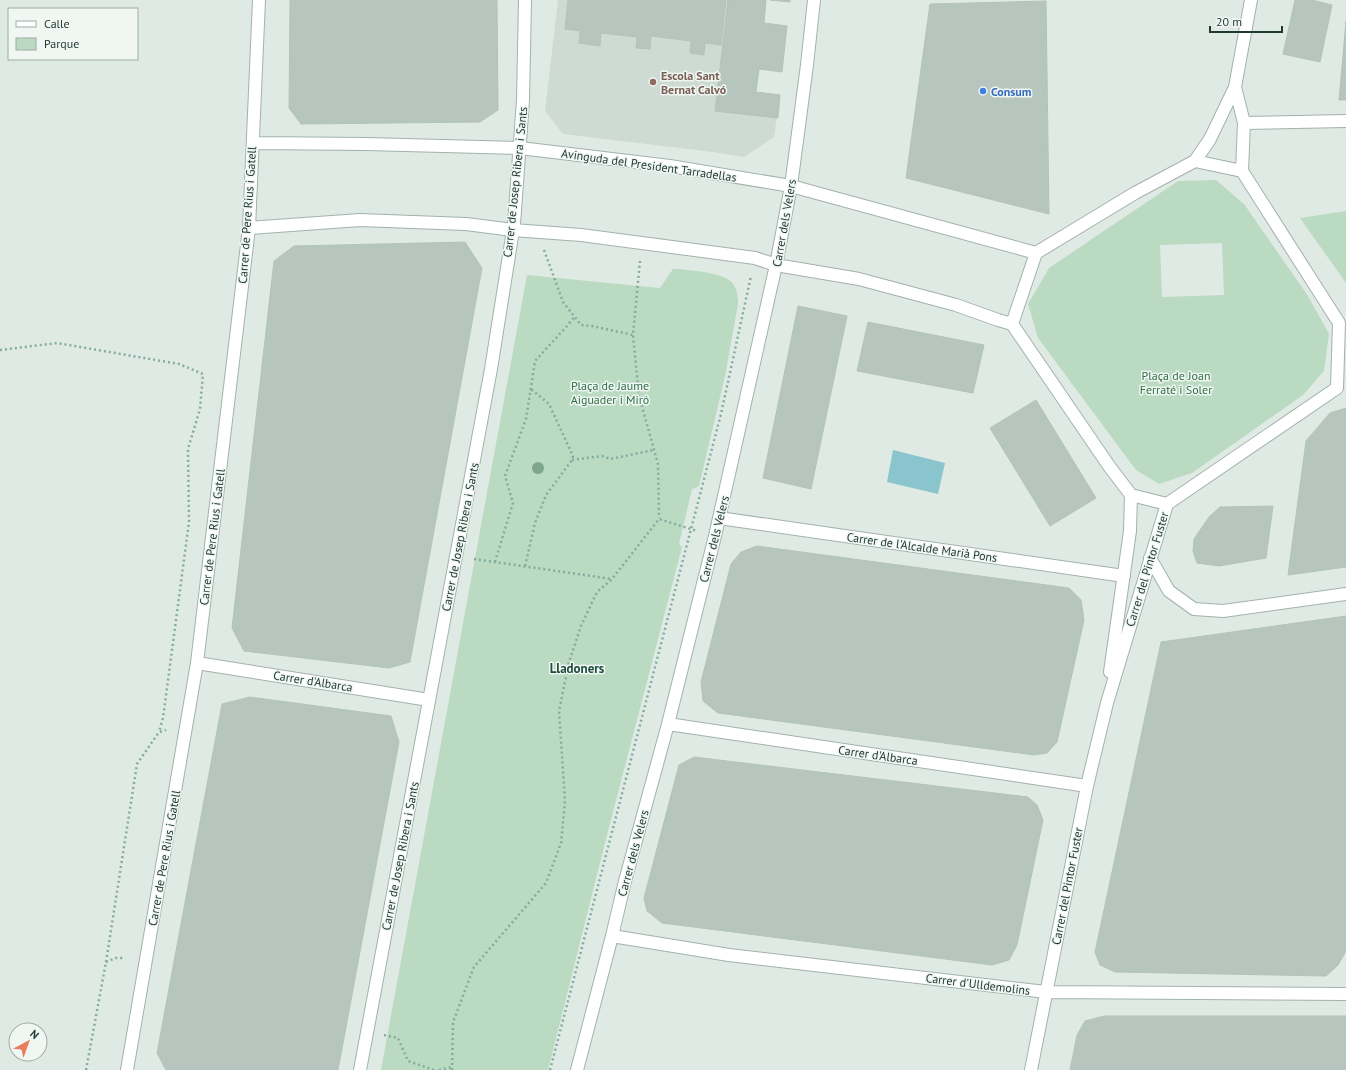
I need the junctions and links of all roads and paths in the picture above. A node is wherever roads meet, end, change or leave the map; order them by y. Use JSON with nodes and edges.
{"nodes":[{"id":1,"x":259,"y":0,"type":"edge"},
{"id":2,"x":524,"y":0,"type":"edge"},
{"id":3,"x":814,"y":0,"type":"edge"},
{"id":4,"x":1251,"y":0,"type":"edge"},
{"id":5,"x":1235,"y":88,"type":"junction"},
{"id":6,"x":1346,"y":121,"type":"edge"},
{"id":7,"x":1244,"y":123,"type":"junction"},
{"id":8,"x":253,"y":143,"type":"junction"},
{"id":9,"x":520,"y":148,"type":"junction"},
{"id":10,"x":1195,"y":161,"type":"junction"},
{"id":11,"x":1242,"y":171,"type":"junction"},
{"id":12,"x":790,"y":186,"type":"junction"},
{"id":13,"x":249,"y":228,"type":"junction"},
{"id":14,"x":513,"y":230,"type":"junction"},
{"id":15,"x":537,"y":231,"type":"junction"},
{"id":16,"x":639,"y":242,"type":"junction"},
{"id":17,"x":1036,"y":253,"type":"junction"},
{"id":18,"x":755,"y":258,"type":"junction"},
{"id":19,"x":776,"y":265,"type":"junction"},
{"id":20,"x":575,"y":316,"type":"junction"},
{"id":21,"x":1343,"y":322,"type":"edge"},
{"id":22,"x":1012,"y":324,"type":"junction"},
{"id":23,"x":632,"y":335,"type":"junction"},
{"id":24,"x":0,"y":350,"type":"edge"},
{"id":25,"x":1342,"y":388,"type":"edge"},
{"id":26,"x":531,"y":389,"type":"junction"},
{"id":27,"x":654,"y":450,"type":"junction"},
{"id":28,"x":572,"y":460,"type":"junction"},
{"id":29,"x":1131,"y":495,"type":"junction"},
{"id":30,"x":1167,"y":504,"type":"junction"},
{"id":31,"x":659,"y":518,"type":"junction"},
{"id":32,"x":719,"y":518,"type":"junction"},
{"id":33,"x":691,"y":529,"type":"junction"},
{"id":34,"x":715,"y":536,"type":"junction"},
{"id":35,"x":456,"y":556,"type":"junction"},
{"id":36,"x":1150,"y":558,"type":"junction"},
{"id":37,"x":495,"y":562,"type":"junction"},
{"id":38,"x":525,"y":566,"type":"junction"},
{"id":39,"x":1124,"y":576,"type":"junction"},
{"id":40,"x":612,"y":579,"type":"junction"},
{"id":41,"x":1346,"y":594,"type":"edge"},
{"id":42,"x":197,"y":663,"type":"junction"},
{"id":43,"x":429,"y":700,"type":"junction"},
{"id":44,"x":1106,"y":703,"type":"junction"},
{"id":45,"x":668,"y":724,"type":"junction"},
{"id":46,"x":166,"y":730,"type":"dead end"},
{"id":47,"x":160,"y":732,"type":"junction"},
{"id":48,"x":1087,"y":786,"type":"junction"},
{"id":49,"x":612,"y":936,"type":"junction"},
{"id":50,"x":124,"y":958,"type":"dead end"},
{"id":51,"x":106,"y":962,"type":"junction"},
{"id":52,"x":1046,"y":992,"type":"junction"},
{"id":53,"x":1346,"y":994,"type":"edge"},
{"id":54,"x":367,"y":1032,"type":"junction"},
{"id":55,"x":452,"y":1069,"type":"edge"},
{"id":56,"x":86,"y":1070,"type":"edge"},
{"id":57,"x":127,"y":1070,"type":"edge"},
{"id":58,"x":360,"y":1070,"type":"edge"},
{"id":59,"x":434,"y":1070,"type":"edge"},
{"id":60,"x":439,"y":1070,"type":"edge"},
{"id":61,"x":550,"y":1070,"type":"edge"},
{"id":62,"x":576,"y":1070,"type":"edge"},
{"id":63,"x":1031,"y":1070,"type":"edge"}],
"edges":[{"from":1,"to":8,"type":"street","name":"Carrer de Pere Rius i Gatell"},
{"from":2,"to":9,"type":"street","name":"Carrer de Josep Ribera i Sants"},
{"from":3,"to":12,"type":"street","name":"Carrer dels Velers"},
{"from":4,"to":5,"type":"street"},
{"from":5,"to":7,"type":"street"},
{"from":5,"to":10,"type":"street"},
{"from":6,"to":7,"type":"street"},
{"from":7,"to":11,"type":"street"},
{"from":8,"to":9,"type":"street","name":"Avinguda del President Tarradellas"},
{"from":8,"to":13,"type":"street","name":"Carrer de Pere Rius i Gatell"},
{"from":9,"to":12,"type":"street","name":"Avinguda del President Tarradellas"},
{"from":9,"to":14,"type":"street","name":"Carrer de Josep Ribera i Sants"},
{"from":10,"to":11,"type":"street"},
{"from":10,"to":17,"type":"street"},
{"from":11,"to":21,"type":"street"},
{"from":12,"to":17,"type":"street","name":"Avinguda del President Tarradellas"},
{"from":12,"to":19,"type":"street","name":"Carrer dels Velers"},
{"from":13,"to":14,"type":"street"},
{"from":13,"to":42,"type":"street","name":"Carrer de Pere Rius i Gatell"},
{"from":14,"to":15,"type":"street"},
{"from":14,"to":35,"type":"street","name":"Carrer de Josep Ribera i Sants"},
{"from":15,"to":16,"type":"street"},
{"from":15,"to":20,"type":"path"},
{"from":16,"to":18,"type":"street"},
{"from":16,"to":23,"type":"path"},
{"from":17,"to":22,"type":"street"},
{"from":18,"to":19,"type":"street"},
{"from":18,"to":33,"type":"path"},
{"from":19,"to":22,"type":"street"},
{"from":19,"to":32,"type":"street","name":"Carrer dels Velers"},
{"from":20,"to":23,"type":"path"},
{"from":20,"to":26,"type":"path"},
{"from":21,"to":25,"type":"street"},
{"from":22,"to":29,"type":"street"},
{"from":23,"to":27,"type":"path"},
{"from":24,"to":47,"type":"path"},
{"from":25,"to":30,"type":"street"},
{"from":26,"to":28,"type":"path"},
{"from":26,"to":37,"type":"path"},
{"from":27,"to":28,"type":"path"},
{"from":27,"to":31,"type":"path"},
{"from":28,"to":38,"type":"path"},
{"from":29,"to":30,"type":"street"},
{"from":29,"to":39,"type":"street","name":"Carrer del Pintor Fuster"},
{"from":30,"to":36,"type":"street","name":"Carrer del Pintor Fuster"},
{"from":31,"to":33,"type":"path"},
{"from":31,"to":40,"type":"path"},
{"from":32,"to":34,"type":"street","name":"Carrer dels Velers"},
{"from":32,"to":39,"type":"street","name":"Carrer de l'Alcalde Marià Pons"},
{"from":33,"to":34,"type":"path"},
{"from":33,"to":61,"type":"path"},
{"from":34,"to":45,"type":"street","name":"Carrer dels Velers"},
{"from":35,"to":37,"type":"path"},
{"from":35,"to":43,"type":"street","name":"Carrer de Josep Ribera i Sants"},
{"from":36,"to":41,"type":"street"},
{"from":36,"to":44,"type":"street","name":"Carrer del Pintor Fuster"},
{"from":37,"to":38,"type":"path"},
{"from":38,"to":40,"type":"path"},
{"from":39,"to":44,"type":"street","name":"Carrer del Pintor Fuster"},
{"from":40,"to":55,"type":"path"},
{"from":42,"to":43,"type":"street","name":"Carrer d'Albarca"},
{"from":42,"to":57,"type":"street","name":"Carrer de Pere Rius i Gatell"},
{"from":43,"to":54,"type":"street","name":"Carrer de Josep Ribera i Sants"},
{"from":44,"to":48,"type":"street","name":"Carrer del Pintor Fuster"},
{"from":45,"to":48,"type":"street","name":"Carrer d'Albarca"},
{"from":45,"to":49,"type":"street","name":"Carrer dels Velers"},
{"from":46,"to":47,"type":"path"},
{"from":47,"to":51,"type":"path"},
{"from":48,"to":52,"type":"street","name":"Carrer del Pintor Fuster"},
{"from":49,"to":52,"type":"street","name":"Carrer d'Ulldemolins"},
{"from":49,"to":62,"type":"street","name":"Carrer dels Velers"},
{"from":50,"to":51,"type":"path"},
{"from":51,"to":56,"type":"path"},
{"from":52,"to":53,"type":"street","name":"Carrer d'Ulldemolins"},
{"from":52,"to":63,"type":"street","name":"Carrer del Pintor Fuster"},
{"from":54,"to":58,"type":"street","name":"Carrer de Josep Ribera i Sants"},
{"from":54,"to":59,"type":"path"},
{"from":55,"to":60,"type":"path"}]}
